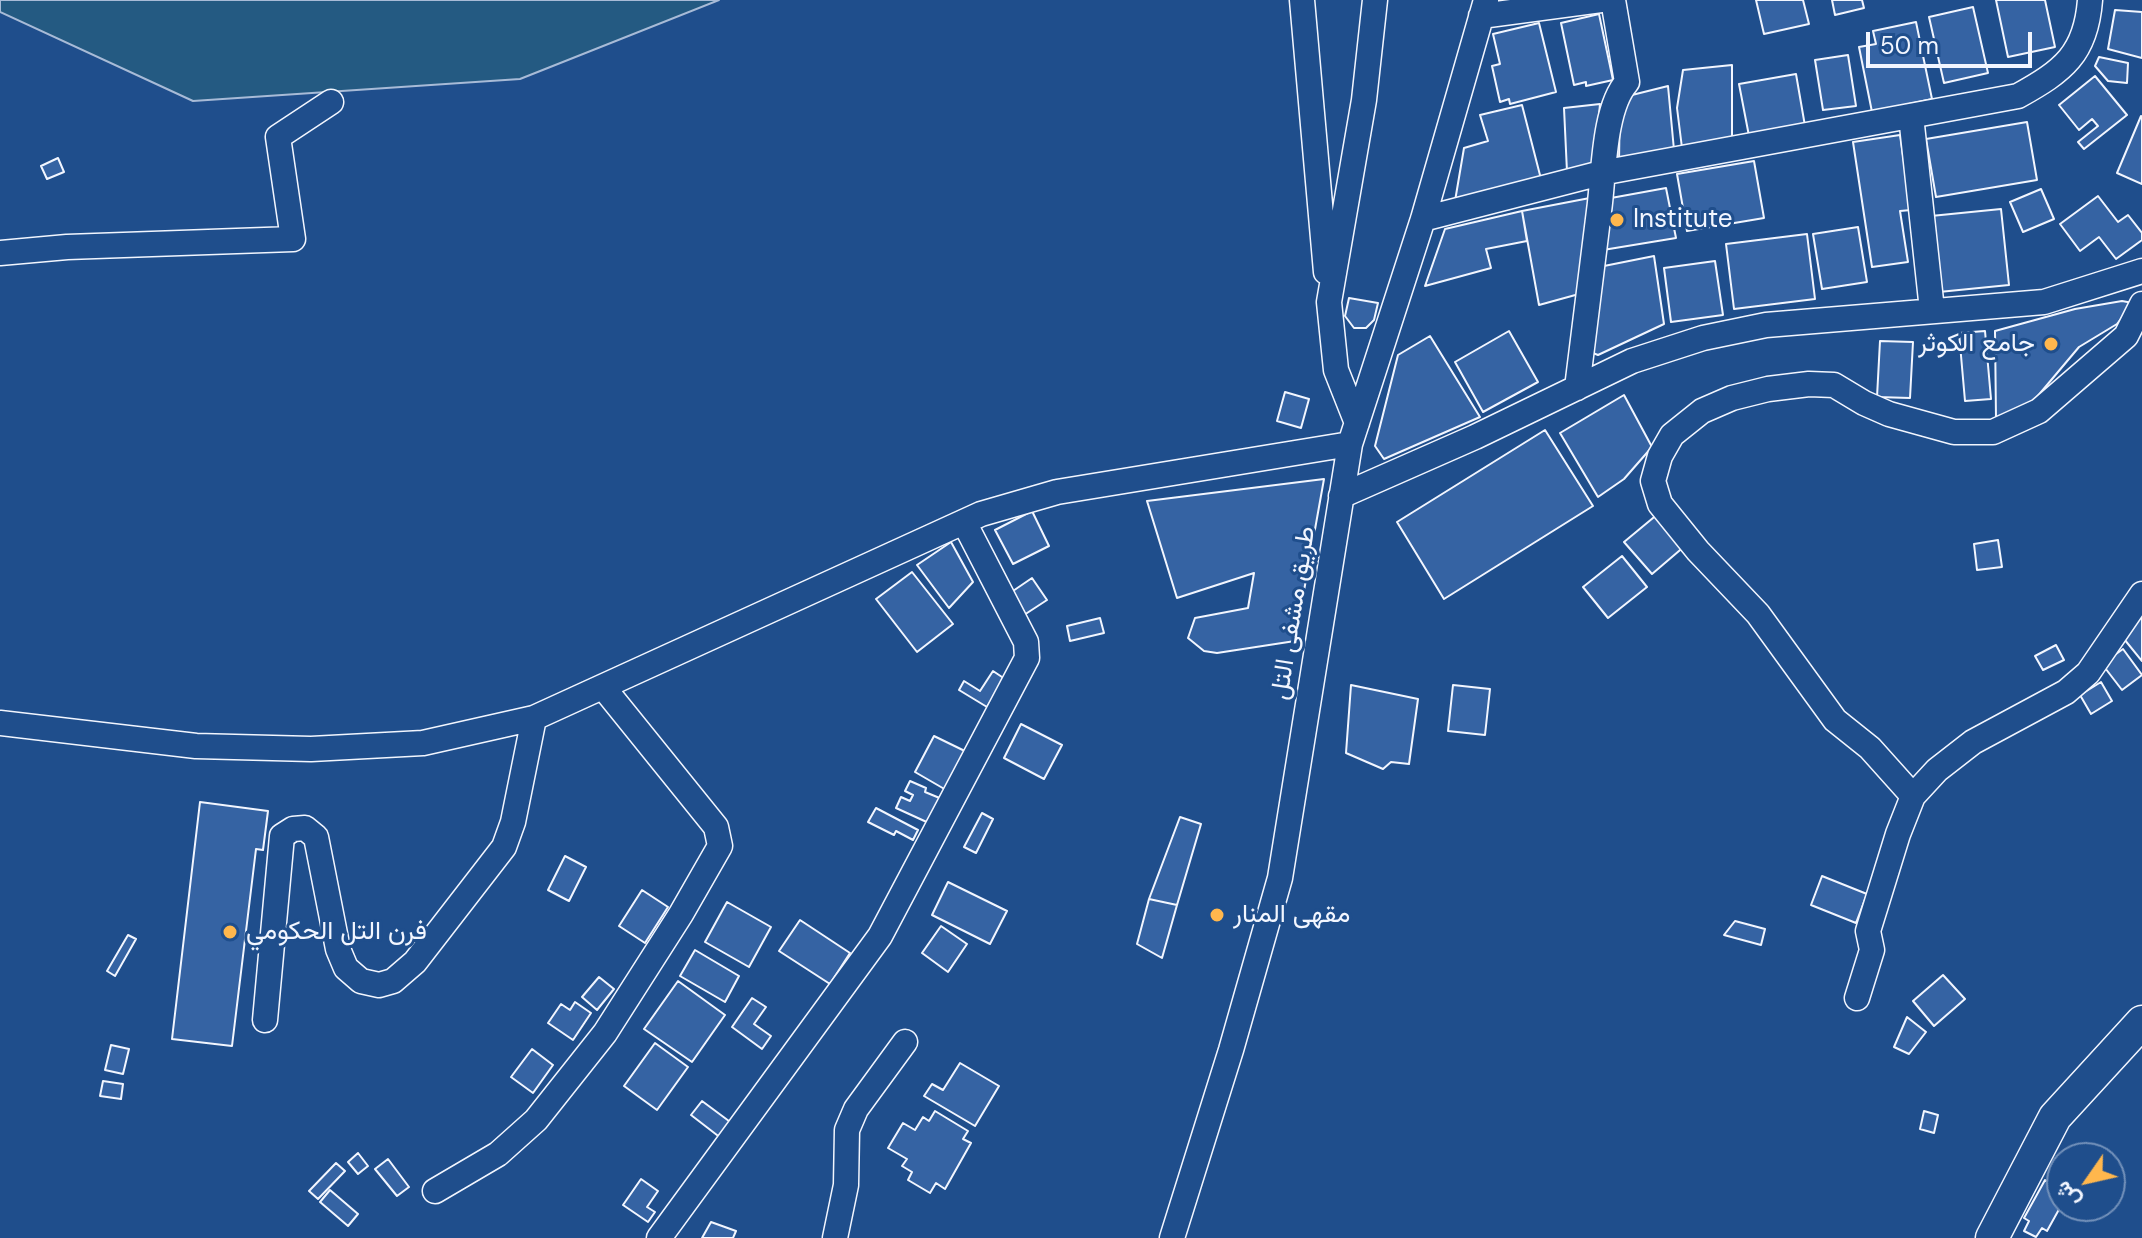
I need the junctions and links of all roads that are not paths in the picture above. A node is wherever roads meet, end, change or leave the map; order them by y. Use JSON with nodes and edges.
{"nodes":[{"id":1,"x":1302,"y":0,"type":"edge"},
{"id":2,"x":1375,"y":0,"type":"edge"},
{"id":3,"x":1601,"y":0,"type":"edge"},
{"id":4,"x":1613,"y":0,"type":"edge"},
{"id":5,"x":2090,"y":0,"type":"edge"},
{"id":6,"x":1483,"y":8,"type":"edge"},
{"id":7,"x":331,"y":102,"type":"dead end"},
{"id":8,"x":1911,"y":116,"type":"junction"},
{"id":9,"x":1601,"y":173,"type":"junction"},
{"id":10,"x":1423,"y":219,"type":"junction"},
{"id":11,"x":0,"y":253,"type":"edge"},
{"id":12,"x":2142,"y":271,"type":"edge"},
{"id":13,"x":1329,"y":302,"type":"junction"},
{"id":14,"x":2142,"y":304,"type":"edge"},
{"id":15,"x":1932,"y":310,"type":"junction"},
{"id":16,"x":1577,"y":388,"type":"junction"},
{"id":17,"x":1353,"y":434,"type":"junction"},
{"id":18,"x":1341,"y":496,"type":"junction"},
{"id":19,"x":964,"y":522,"type":"junction"},
{"id":20,"x":2142,"y":594,"type":"edge"},
{"id":21,"x":603,"y":687,"type":"junction"},
{"id":22,"x":534,"y":718,"type":"junction"},
{"id":23,"x":0,"y":723,"type":"edge"},
{"id":24,"x":1913,"y":796,"type":"junction"},
{"id":25,"x":1857,"y":998,"type":"dead end"},
{"id":26,"x":265,"y":1020,"type":"dead end"},
{"id":27,"x":2142,"y":1022,"type":"edge"},
{"id":28,"x":905,"y":1042,"type":"dead end"},
{"id":29,"x":435,"y":1191,"type":"dead end"},
{"id":30,"x":659,"y":1238,"type":"edge"},
{"id":31,"x":835,"y":1238,"type":"edge"},
{"id":32,"x":1172,"y":1238,"type":"edge"},
{"id":33,"x":1992,"y":1238,"type":"edge"}],
"edges":[{"from":1,"to":13,"type":"street"},
{"from":2,"to":13,"type":"street"},
{"from":3,"to":6,"type":"street"},
{"from":4,"to":9,"type":"street"},
{"from":5,"to":8,"type":"street"},
{"from":6,"to":10,"type":"street","name":"طريق مشفى التل"},
{"from":7,"to":11,"type":"street"},
{"from":8,"to":9,"type":"street"},
{"from":8,"to":15,"type":"street"},
{"from":9,"to":10,"type":"street"},
{"from":9,"to":16,"type":"street"},
{"from":10,"to":17,"type":"street","name":"طريق مشفى التل"},
{"from":12,"to":15,"type":"street"},
{"from":13,"to":17,"type":"street"},
{"from":14,"to":24,"type":"street"},
{"from":15,"to":16,"type":"street"},
{"from":16,"to":18,"type":"street"},
{"from":17,"to":18,"type":"street","name":"طريق مشفى التل"},
{"from":17,"to":19,"type":"street"},
{"from":18,"to":32,"type":"street","name":"طريق مشفى التل"},
{"from":19,"to":21,"type":"street"},
{"from":19,"to":30,"type":"street"},
{"from":20,"to":24,"type":"street"},
{"from":21,"to":22,"type":"street"},
{"from":21,"to":29,"type":"street"},
{"from":22,"to":23,"type":"street"},
{"from":22,"to":26,"type":"street"},
{"from":24,"to":25,"type":"street"},
{"from":27,"to":33,"type":"main road"},
{"from":28,"to":31,"type":"street"}]}
